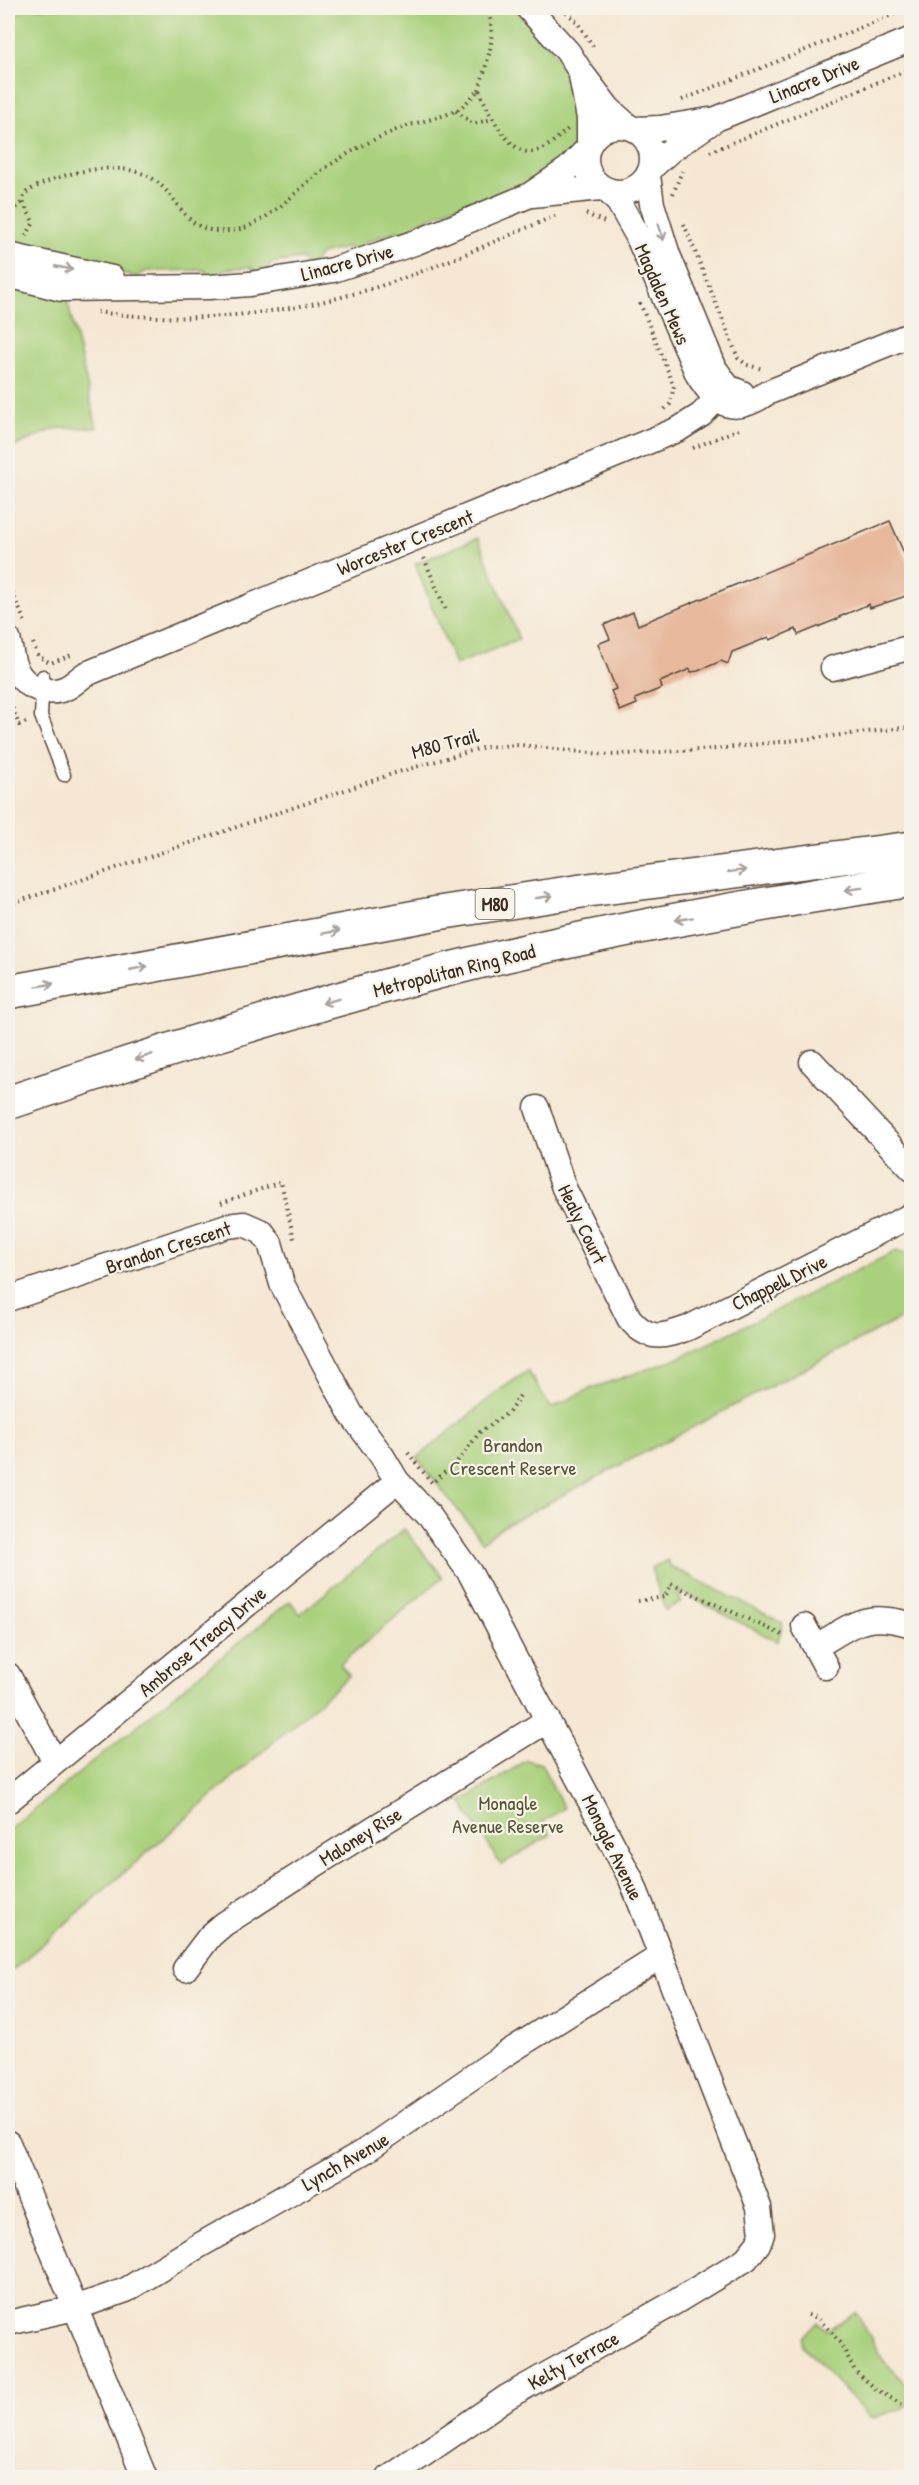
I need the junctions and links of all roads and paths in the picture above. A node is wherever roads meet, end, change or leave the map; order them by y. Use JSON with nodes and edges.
{"nodes":[{"id":1,"x":488,"y":8,"type":"edge"},
{"id":2,"x":528,"y":8,"type":"edge"},
{"id":3,"x":909,"y":8,"type":"edge"},
{"id":4,"x":912,"y":39,"type":"edge"},
{"id":5,"x":912,"y":68,"type":"edge"},
{"id":6,"x":580,"y":71,"type":"junction"},
{"id":7,"x":479,"y":90,"type":"junction"},
{"id":8,"x":679,"y":102,"type":"dead end"},
{"id":9,"x":456,"y":111,"type":"junction"},
{"id":10,"x":589,"y":118,"type":"junction"},
{"id":11,"x":492,"y":119,"type":"junction"},
{"id":12,"x":716,"y":119,"type":"junction"},
{"id":13,"x":631,"y":128,"type":"junction"},
{"id":14,"x":587,"y":147,"type":"junction"},
{"id":15,"x":708,"y":153,"type":"dead end"},
{"id":16,"x":687,"y":162,"type":"dead end"},
{"id":17,"x":650,"y":172,"type":"junction"},
{"id":18,"x":682,"y":172,"type":"dead end"},
{"id":19,"x":604,"y":189,"type":"junction"},
{"id":20,"x":530,"y":195,"type":"junction"},
{"id":21,"x":22,"y":201,"type":"junction"},
{"id":22,"x":8,"y":217,"type":"edge"},
{"id":23,"x":681,"y":217,"type":"dead end"},
{"id":24,"x":14,"y":246,"type":"edge"},
{"id":25,"x":8,"y":275,"type":"edge"},
{"id":26,"x":156,"y":288,"type":"junction"},
{"id":27,"x":639,"y":301,"type":"dead end"},
{"id":28,"x":912,"y":334,"type":"edge"},
{"id":29,"x":770,"y":368,"type":"dead end"},
{"id":30,"x":722,"y":393,"type":"junction"},
{"id":31,"x":656,"y":415,"type":"dead end"},
{"id":32,"x":417,"y":537,"type":"junction"},
{"id":33,"x":8,"y":581,"type":"edge"},
{"id":34,"x":446,"y":611,"type":"dead end"},
{"id":35,"x":9,"y":642,"type":"edge"},
{"id":36,"x":912,"y":647,"type":"edge"},
{"id":37,"x":79,"y":664,"type":"junction"},
{"id":38,"x":833,"y":668,"type":"dead end"},
{"id":39,"x":42,"y":683,"type":"junction"},
{"id":40,"x":8,"y":697,"type":"edge"},
{"id":41,"x":19,"y":726,"type":"dead end"},
{"id":42,"x":912,"y":727,"type":"edge"},
{"id":43,"x":64,"y":775,"type":"dead end"},
{"id":44,"x":912,"y":848,"type":"edge"},
{"id":45,"x":912,"y":880,"type":"edge"},
{"id":46,"x":8,"y":905,"type":"edge"},
{"id":47,"x":8,"y":992,"type":"edge"},
{"id":48,"x":812,"y":1062,"type":"dead end"},
{"id":49,"x":8,"y":1103,"type":"edge"},
{"id":50,"x":537,"y":1108,"type":"dead end"},
{"id":51,"x":912,"y":1170,"type":"edge"},
{"id":52,"x":215,"y":1205,"type":"dead end"},
{"id":53,"x":912,"y":1215,"type":"edge"},
{"id":54,"x":294,"y":1240,"type":"dead end"},
{"id":55,"x":8,"y":1299,"type":"edge"},
{"id":56,"x":643,"y":1333,"type":"joint"},
{"id":57,"x":521,"y":1394,"type":"dead end"},
{"id":58,"x":403,"y":1447,"type":"dead end"},
{"id":59,"x":397,"y":1481,"type":"junction"},
{"id":60,"x":638,"y":1602,"type":"dead end"},
{"id":61,"x":912,"y":1625,"type":"edge"},
{"id":62,"x":815,"y":1646,"type":"joint"},
{"id":63,"x":8,"y":1675,"type":"edge"},
{"id":64,"x":548,"y":1719,"type":"junction"},
{"id":65,"x":55,"y":1762,"type":"junction"},
{"id":66,"x":8,"y":1801,"type":"edge"},
{"id":67,"x":661,"y":1956,"type":"junction"},
{"id":68,"x":185,"y":1969,"type":"dead end"},
{"id":69,"x":8,"y":2143,"type":"edge"},
{"id":70,"x":758,"y":2244,"type":"joint"},
{"id":71,"x":75,"y":2308,"type":"junction"},
{"id":72,"x":808,"y":2315,"type":"dead end"},
{"id":73,"x":8,"y":2323,"type":"edge"},
{"id":74,"x":912,"y":2411,"type":"edge"},
{"id":75,"x":145,"y":2478,"type":"edge"},
{"id":76,"x":389,"y":2478,"type":"edge"}],
"edges":[{"from":1,"to":7,"type":"path"},
{"from":2,"to":6,"type":"street"},
{"from":3,"to":8,"type":"path"},
{"from":4,"to":12,"type":"street","name":"Linacre Drive"},
{"from":5,"to":15,"type":"path"},
{"from":6,"to":10,"type":"street"},
{"from":6,"to":13,"type":"street"},
{"from":7,"to":9,"type":"path"},
{"from":7,"to":11,"type":"path"},
{"from":9,"to":11,"type":"path"},
{"from":9,"to":21,"type":"path"},
{"from":10,"to":11,"type":"path"},
{"from":10,"to":14,"type":"street"},
{"from":12,"to":13,"type":"street","name":"Linacre Drive"},
{"from":12,"to":17,"type":"street","name":"Linacre Drive"},
{"from":13,"to":14,"type":"street"},
{"from":13,"to":17,"type":"street"},
{"from":14,"to":19,"type":"street"},
{"from":14,"to":20,"type":"street","name":"Linacre Drive"},
{"from":16,"to":18,"type":"path"},
{"from":17,"to":19,"type":"street"},
{"from":17,"to":30,"type":"street","name":"Magdalen Mews","one_way":true},
{"from":19,"to":20,"type":"street","name":"Linacre Drive"},
{"from":19,"to":30,"type":"street","name":"Magdalen Mews"},
{"from":20,"to":26,"type":"street","name":"Linacre Drive"},
{"from":21,"to":22,"type":"path"},
{"from":21,"to":24,"type":"path"},
{"from":23,"to":29,"type":"path"},
{"from":24,"to":26,"type":"street","name":"Linacre Drive","one_way":true},
{"from":25,"to":26,"type":"street","name":"Linacre Drive"},
{"from":27,"to":31,"type":"path"},
{"from":28,"to":30,"type":"street"},
{"from":30,"to":32,"type":"street","name":"Worcester Crescent"},
{"from":32,"to":34,"type":"path"},
{"from":32,"to":37,"type":"street","name":"Worcester Crescent"},
{"from":33,"to":37,"type":"path"},
{"from":35,"to":39,"type":"street"},
{"from":36,"to":38,"type":"street"},
{"from":37,"to":39,"type":"street","name":"Worcester Crescent"},
{"from":39,"to":43,"type":"lane"},
{"from":40,"to":41,"type":"path"},
{"from":42,"to":46,"type":"path","name":"M80 Trail"},
{"from":47,"to":44,"type":"highway","number":"M80","one_way":true},
{"from":45,"to":49,"type":"highway","name":"Metropolitan Ring Road","one_way":true},
{"from":48,"to":51,"type":"street"},
{"from":50,"to":56,"type":"street","name":"Healy Court"},
{"from":52,"to":54,"type":"path"},
{"from":53,"to":56,"type":"street","name":"Chappell Drive"},
{"from":55,"to":59,"type":"street","name":"Brandon Crescent"},
{"from":57,"to":58,"type":"path"},
{"from":59,"to":64,"type":"street","name":"Monagle Avenue"},
{"from":59,"to":65,"type":"street","name":"Ambrose Treacy Drive"},
{"from":60,"to":62,"type":"path"},
{"from":61,"to":62,"type":"street"},
{"from":63,"to":65,"type":"street"},
{"from":64,"to":67,"type":"street","name":"Monagle Avenue"},
{"from":64,"to":68,"type":"street","name":"Maloney Rise"},
{"from":65,"to":66,"type":"street","name":"Ambrose Treacy Drive"},
{"from":67,"to":70,"type":"street","name":"Monagle Avenue"},
{"from":67,"to":71,"type":"street","name":"Lynch Avenue"},
{"from":69,"to":71,"type":"street"},
{"from":70,"to":76,"type":"street","name":"Kelty Terrace"},
{"from":71,"to":73,"type":"street","name":"Lynch Avenue"},
{"from":71,"to":75,"type":"street"},
{"from":72,"to":74,"type":"path"}]}
